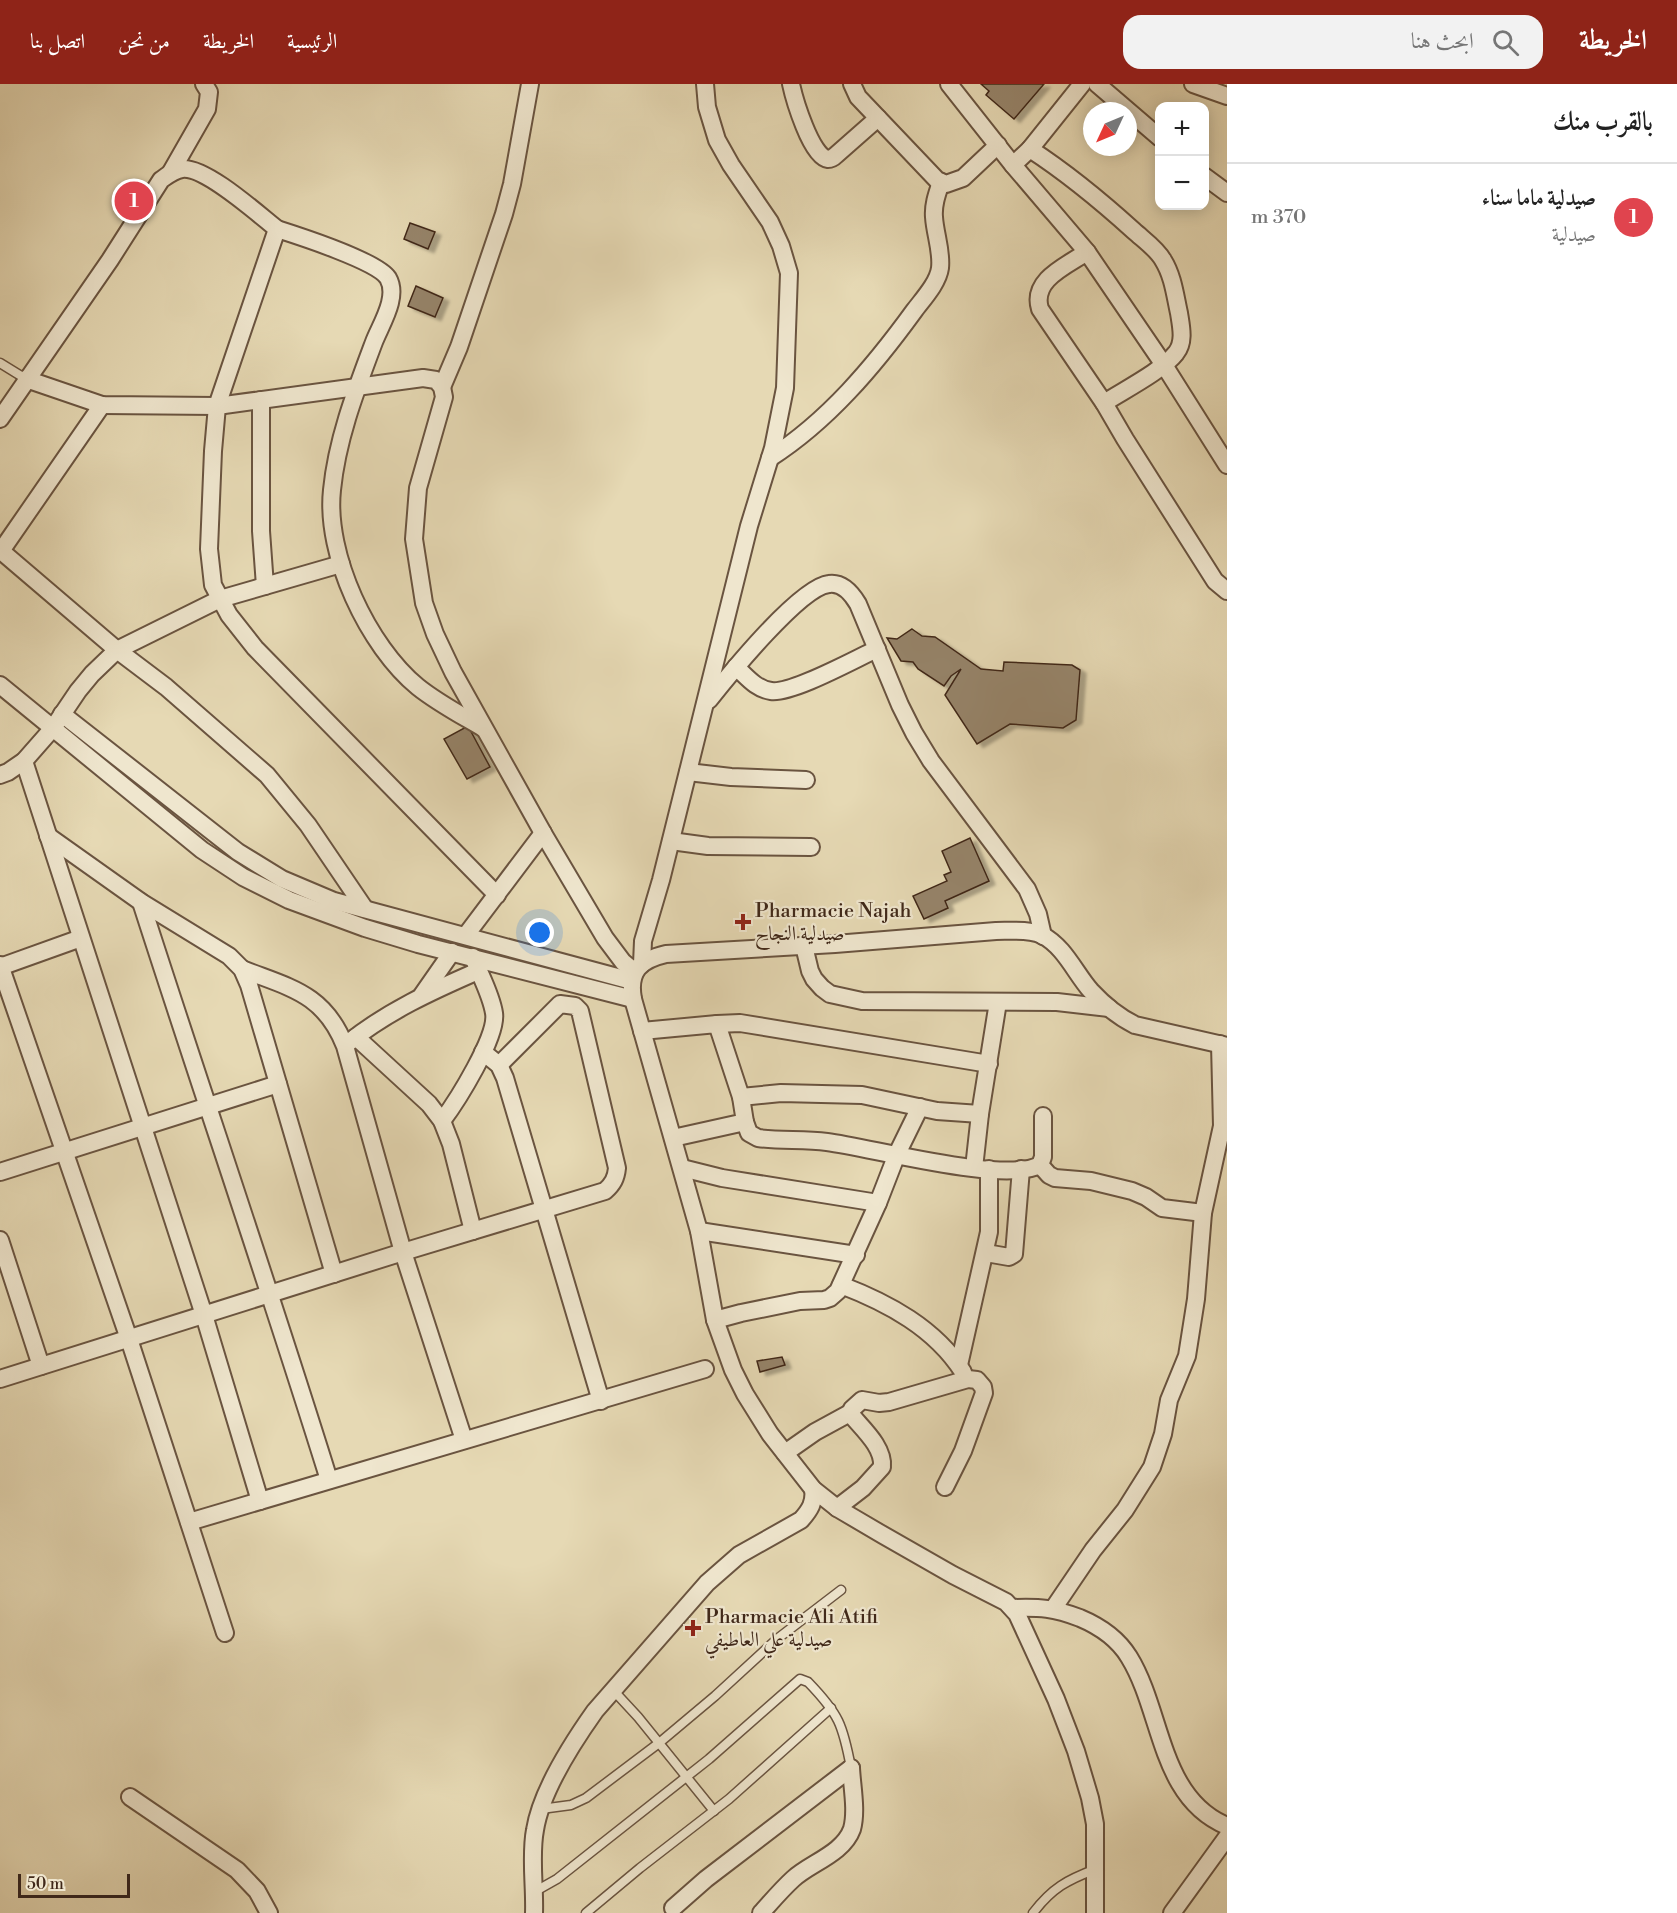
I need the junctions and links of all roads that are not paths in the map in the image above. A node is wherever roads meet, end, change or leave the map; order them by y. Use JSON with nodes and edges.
{"nodes":[{"id":1,"x":204,"y":84,"type":"edge"},
{"id":2,"x":530,"y":84,"type":"edge"},
{"id":3,"x":705,"y":84,"type":"edge"},
{"id":4,"x":791,"y":84,"type":"edge"},
{"id":5,"x":852,"y":84,"type":"edge"},
{"id":6,"x":949,"y":84,"type":"edge"},
{"id":7,"x":1082,"y":84,"type":"edge"},
{"id":8,"x":1097,"y":84,"type":"edge"},
{"id":9,"x":1193,"y":84,"type":"edge"},
{"id":10,"x":1227,"y":96,"type":"edge"},
{"id":11,"x":878,"y":118,"type":"junction"},
{"id":12,"x":1155,"y":134,"type":"edge"},
{"id":13,"x":998,"y":145,"type":"junction"},
{"id":14,"x":1030,"y":148,"type":"junction"},
{"id":15,"x":1013,"y":165,"type":"junction"},
{"id":16,"x":171,"y":172,"type":"junction"},
{"id":17,"x":1209,"y":180,"type":"edge"},
{"id":18,"x":941,"y":182,"type":"junction"},
{"id":19,"x":1227,"y":193,"type":"edge"},
{"id":20,"x":277,"y":229,"type":"junction"},
{"id":21,"x":1087,"y":252,"type":"junction"},
{"id":22,"x":0,"y":363,"type":"edge"},
{"id":23,"x":1164,"y":365,"type":"junction"},
{"id":24,"x":26,"y":379,"type":"junction"},
{"id":25,"x":357,"y":386,"type":"junction"},
{"id":26,"x":442,"y":387,"type":"junction"},
{"id":27,"x":261,"y":400,"type":"junction"},
{"id":28,"x":1104,"y":403,"type":"junction"},
{"id":29,"x":102,"y":405,"type":"junction"},
{"id":30,"x":216,"y":406,"type":"junction"},
{"id":31,"x":0,"y":419,"type":"edge"},
{"id":32,"x":770,"y":458,"type":"junction"},
{"id":33,"x":1227,"y":465,"type":"edge"},
{"id":34,"x":1,"y":551,"type":"edge"},
{"id":35,"x":341,"y":564,"type":"junction"},
{"id":36,"x":265,"y":586,"type":"junction"},
{"id":37,"x":1227,"y":591,"type":"edge"},
{"id":38,"x":220,"y":599,"type":"junction"},
{"id":39,"x":877,"y":649,"type":"junction"},
{"id":40,"x":117,"y":650,"type":"junction"},
{"id":41,"x":736,"y":667,"type":"junction"},
{"id":42,"x":0,"y":684,"type":"edge"},
{"id":43,"x":705,"y":705,"type":"junction"},
{"id":44,"x":62,"y":714,"type":"junction"},
{"id":45,"x":53,"y":728,"type":"junction"},
{"id":46,"x":483,"y":728,"type":"junction"},
{"id":47,"x":24,"y":760,"type":"junction"},
{"id":48,"x":688,"y":772,"type":"junction"},
{"id":49,"x":0,"y":775,"type":"edge"},
{"id":50,"x":806,"y":780,"type":"dead end"},
{"id":51,"x":543,"y":833,"type":"junction"},
{"id":52,"x":48,"y":836,"type":"junction"},
{"id":53,"x":671,"y":841,"type":"junction"},
{"id":54,"x":811,"y":847,"type":"dead end"},
{"id":55,"x":497,"y":895,"type":"junction"},
{"id":56,"x":141,"y":902,"type":"junction"},
{"id":57,"x":365,"y":909,"type":"junction"},
{"id":58,"x":465,"y":935,"type":"junction"},
{"id":59,"x":1043,"y":936,"type":"junction"},
{"id":60,"x":81,"y":938,"type":"junction"},
{"id":61,"x":804,"y":946,"type":"junction"},
{"id":62,"x":452,"y":952,"type":"junction"},
{"id":63,"x":475,"y":964,"type":"junction"},
{"id":64,"x":0,"y":966,"type":"edge"},
{"id":65,"x":242,"y":969,"type":"junction"},
{"id":66,"x":636,"y":972,"type":"junction"},
{"id":67,"x":422,"y":995,"type":"junction"},
{"id":68,"x":633,"y":999,"type":"junction"},
{"id":69,"x":998,"y":1002,"type":"junction"},
{"id":70,"x":1108,"y":1008,"type":"junction"},
{"id":71,"x":717,"y":1024,"type":"junction"},
{"id":72,"x":642,"y":1031,"type":"junction"},
{"id":73,"x":351,"y":1042,"type":"junction"},
{"id":74,"x":1224,"y":1045,"type":"edge"},
{"id":75,"x":483,"y":1052,"type":"junction"},
{"id":76,"x":989,"y":1064,"type":"junction"},
{"id":77,"x":500,"y":1065,"type":"junction"},
{"id":78,"x":278,"y":1084,"type":"junction"},
{"id":79,"x":741,"y":1097,"type":"junction"},
{"id":80,"x":207,"y":1107,"type":"junction"},
{"id":81,"x":920,"y":1107,"type":"junction"},
{"id":82,"x":980,"y":1114,"type":"junction"},
{"id":83,"x":1043,"y":1116,"type":"dead end"},
{"id":84,"x":442,"y":1121,"type":"junction"},
{"id":85,"x":745,"y":1122,"type":"junction"},
{"id":86,"x":142,"y":1126,"type":"junction"},
{"id":87,"x":673,"y":1138,"type":"junction"},
{"id":88,"x":63,"y":1153,"type":"junction"},
{"id":89,"x":897,"y":1154,"type":"junction"},
{"id":90,"x":1040,"y":1165,"type":"junction"},
{"id":91,"x":682,"y":1168,"type":"junction"},
{"id":92,"x":981,"y":1169,"type":"junction"},
{"id":93,"x":1021,"y":1169,"type":"junction"},
{"id":94,"x":0,"y":1172,"type":"edge"},
{"id":95,"x":878,"y":1203,"type":"junction"},
{"id":96,"x":544,"y":1210,"type":"junction"},
{"id":97,"x":1203,"y":1213,"type":"junction"},
{"id":98,"x":472,"y":1231,"type":"junction"},
{"id":99,"x":699,"y":1231,"type":"junction"},
{"id":100,"x":0,"y":1240,"type":"edge"},
{"id":101,"x":403,"y":1252,"type":"junction"},
{"id":102,"x":986,"y":1253,"type":"junction"},
{"id":103,"x":856,"y":1254,"type":"junction"},
{"id":104,"x":334,"y":1274,"type":"junction"},
{"id":105,"x":841,"y":1285,"type":"junction"},
{"id":106,"x":271,"y":1293,"type":"junction"},
{"id":107,"x":204,"y":1315,"type":"junction"},
{"id":108,"x":715,"y":1320,"type":"junction"},
{"id":109,"x":129,"y":1339,"type":"junction"},
{"id":110,"x":41,"y":1366,"type":"junction"},
{"id":111,"x":705,"y":1369,"type":"dead end"},
{"id":112,"x":963,"y":1372,"type":"junction"},
{"id":113,"x":0,"y":1379,"type":"edge"},
{"id":114,"x":602,"y":1401,"type":"junction"},
{"id":115,"x":849,"y":1415,"type":"junction"},
{"id":116,"x":464,"y":1440,"type":"junction"},
{"id":117,"x":785,"y":1453,"type":"junction"},
{"id":118,"x":329,"y":1480,"type":"junction"},
{"id":119,"x":945,"y":1487,"type":"dead end"},
{"id":120,"x":813,"y":1489,"type":"junction"},
{"id":121,"x":260,"y":1501,"type":"junction"},
{"id":122,"x":837,"y":1508,"type":"junction"},
{"id":123,"x":189,"y":1522,"type":"junction"},
{"id":124,"x":841,"y":1590,"type":"dead end"},
{"id":125,"x":1013,"y":1608,"type":"junction"},
{"id":126,"x":1053,"y":1609,"type":"junction"},
{"id":127,"x":225,"y":1633,"type":"dead end"},
{"id":128,"x":613,"y":1690,"type":"junction"},
{"id":129,"x":831,"y":1708,"type":"junction"},
{"id":130,"x":659,"y":1743,"type":"junction"},
{"id":131,"x":850,"y":1768,"type":"junction"},
{"id":132,"x":687,"y":1777,"type":"junction"},
{"id":133,"x":130,"y":1797,"type":"dead end"},
{"id":134,"x":541,"y":1809,"type":"junction"},
{"id":135,"x":714,"y":1811,"type":"junction"},
{"id":136,"x":1227,"y":1826,"type":"edge"},
{"id":137,"x":1227,"y":1837,"type":"edge"},
{"id":138,"x":1096,"y":1869,"type":"junction"},
{"id":139,"x":534,"y":1892,"type":"junction"},
{"id":140,"x":673,"y":1911,"type":"edge"},
{"id":141,"x":269,"y":1913,"type":"edge"},
{"id":142,"x":534,"y":1913,"type":"edge"},
{"id":143,"x":586,"y":1913,"type":"edge"},
{"id":144,"x":760,"y":1913,"type":"edge"},
{"id":145,"x":1033,"y":1913,"type":"edge"},
{"id":146,"x":1095,"y":1913,"type":"edge"},
{"id":147,"x":1172,"y":1913,"type":"edge"}],
"edges":[{"from":1,"to":16,"type":"street"},
{"from":2,"to":26,"type":"street"},
{"from":3,"to":32,"type":"street"},
{"from":4,"to":11,"type":"street"},
{"from":5,"to":11,"type":"street"},
{"from":6,"to":13,"type":"street"},
{"from":7,"to":14,"type":"street"},
{"from":8,"to":12,"type":"street"},
{"from":9,"to":10,"type":"street"},
{"from":11,"to":18,"type":"street"},
{"from":13,"to":15,"type":"street"},
{"from":13,"to":18,"type":"street"},
{"from":14,"to":15,"type":"street"},
{"from":14,"to":23,"type":"street"},
{"from":15,"to":21,"type":"street"},
{"from":16,"to":20,"type":"street"},
{"from":16,"to":24,"type":"street"},
{"from":17,"to":19,"type":"street"},
{"from":18,"to":32,"type":"street"},
{"from":20,"to":25,"type":"street"},
{"from":20,"to":30,"type":"street"},
{"from":21,"to":23,"type":"street"},
{"from":21,"to":28,"type":"street"},
{"from":22,"to":24,"type":"lane"},
{"from":23,"to":28,"type":"street"},
{"from":23,"to":33,"type":"street"},
{"from":24,"to":29,"type":"street"},
{"from":24,"to":31,"type":"street"},
{"from":25,"to":26,"type":"street"},
{"from":25,"to":27,"type":"street"},
{"from":25,"to":35,"type":"street"},
{"from":26,"to":46,"type":"street"},
{"from":27,"to":30,"type":"street"},
{"from":27,"to":36,"type":"street"},
{"from":28,"to":37,"type":"street"},
{"from":29,"to":30,"type":"street"},
{"from":29,"to":34,"type":"street"},
{"from":30,"to":38,"type":"street"},
{"from":32,"to":43,"type":"street"},
{"from":34,"to":40,"type":"street"},
{"from":35,"to":36,"type":"street"},
{"from":35,"to":46,"type":"street"},
{"from":36,"to":38,"type":"street"},
{"from":38,"to":40,"type":"street"},
{"from":38,"to":55,"type":"street"},
{"from":39,"to":41,"type":"street"},
{"from":39,"to":41,"type":"street"},
{"from":39,"to":59,"type":"street"},
{"from":40,"to":44,"type":"street"},
{"from":40,"to":57,"type":"street"},
{"from":41,"to":43,"type":"street"},
{"from":42,"to":45,"type":"street"},
{"from":43,"to":48,"type":"street"},
{"from":44,"to":45,"type":"street"},
{"from":44,"to":57,"type":"street"},
{"from":45,"to":47,"type":"street"},
{"from":45,"to":62,"type":"street"},
{"from":46,"to":51,"type":"street"},
{"from":47,"to":49,"type":"street"},
{"from":47,"to":52,"type":"street"},
{"from":48,"to":50,"type":"street"},
{"from":48,"to":53,"type":"street"},
{"from":51,"to":55,"type":"street"},
{"from":51,"to":66,"type":"street"},
{"from":52,"to":56,"type":"street"},
{"from":52,"to":60,"type":"street"},
{"from":53,"to":54,"type":"street"},
{"from":53,"to":66,"type":"street"},
{"from":55,"to":58,"type":"street"},
{"from":56,"to":65,"type":"street"},
{"from":56,"to":80,"type":"street"},
{"from":57,"to":58,"type":"street"},
{"from":58,"to":66,"type":"street"},
{"from":59,"to":61,"type":"street"},
{"from":59,"to":70,"type":"street"},
{"from":60,"to":64,"type":"street"},
{"from":60,"to":86,"type":"street"},
{"from":61,"to":66,"type":"street"},
{"from":61,"to":69,"type":"street"},
{"from":62,"to":63,"type":"street"},
{"from":62,"to":67,"type":"street"},
{"from":63,"to":67,"type":"street"},
{"from":63,"to":68,"type":"street"},
{"from":63,"to":75,"type":"street"},
{"from":64,"to":88,"type":"street"},
{"from":65,"to":73,"type":"street"},
{"from":65,"to":78,"type":"street"},
{"from":66,"to":68,"type":"street"},
{"from":67,"to":73,"type":"street"},
{"from":68,"to":72,"type":"street"},
{"from":69,"to":70,"type":"street"},
{"from":69,"to":76,"type":"street"},
{"from":70,"to":74,"type":"street"},
{"from":71,"to":72,"type":"street"},
{"from":71,"to":76,"type":"street"},
{"from":71,"to":79,"type":"street"},
{"from":72,"to":87,"type":"street"},
{"from":73,"to":84,"type":"street"},
{"from":73,"to":101,"type":"street"},
{"from":74,"to":97,"type":"street"},
{"from":75,"to":77,"type":"street"},
{"from":75,"to":84,"type":"street"},
{"from":76,"to":82,"type":"street"},
{"from":77,"to":96,"type":"street"},
{"from":77,"to":96,"type":"street"},
{"from":78,"to":80,"type":"street"},
{"from":78,"to":104,"type":"street"},
{"from":79,"to":81,"type":"street"},
{"from":79,"to":85,"type":"street"},
{"from":80,"to":86,"type":"street"},
{"from":80,"to":106,"type":"street"},
{"from":81,"to":82,"type":"street"},
{"from":81,"to":89,"type":"street"},
{"from":82,"to":92,"type":"street"},
{"from":83,"to":90,"type":"street"},
{"from":84,"to":98,"type":"street"},
{"from":85,"to":87,"type":"street"},
{"from":85,"to":89,"type":"street"},
{"from":86,"to":88,"type":"street"},
{"from":86,"to":107,"type":"street"},
{"from":87,"to":91,"type":"street"},
{"from":88,"to":94,"type":"street"},
{"from":88,"to":109,"type":"street"},
{"from":89,"to":92,"type":"street"},
{"from":89,"to":95,"type":"street"},
{"from":90,"to":93,"type":"street"},
{"from":90,"to":97,"type":"street"},
{"from":91,"to":95,"type":"street"},
{"from":91,"to":99,"type":"street"},
{"from":92,"to":93,"type":"street"},
{"from":92,"to":102,"type":"street"},
{"from":93,"to":102,"type":"street"},
{"from":95,"to":103,"type":"street"},
{"from":96,"to":98,"type":"street"},
{"from":96,"to":114,"type":"street"},
{"from":97,"to":126,"type":"street"},
{"from":98,"to":101,"type":"street"},
{"from":99,"to":103,"type":"street"},
{"from":99,"to":108,"type":"street"},
{"from":100,"to":110,"type":"street"},
{"from":101,"to":104,"type":"street"},
{"from":101,"to":116,"type":"street"},
{"from":102,"to":112,"type":"street"},
{"from":103,"to":105,"type":"street"},
{"from":104,"to":106,"type":"street"},
{"from":105,"to":108,"type":"street"},
{"from":105,"to":112,"type":"street"},
{"from":106,"to":107,"type":"street"},
{"from":106,"to":118,"type":"street"},
{"from":107,"to":109,"type":"street"},
{"from":107,"to":121,"type":"street"},
{"from":108,"to":117,"type":"street"},
{"from":109,"to":110,"type":"street"},
{"from":109,"to":123,"type":"street"},
{"from":110,"to":113,"type":"street"},
{"from":111,"to":114,"type":"street"},
{"from":112,"to":115,"type":"street"},
{"from":112,"to":119,"type":"street"},
{"from":114,"to":116,"type":"street"},
{"from":115,"to":117,"type":"street"},
{"from":115,"to":122,"type":"street"},
{"from":116,"to":118,"type":"street"},
{"from":117,"to":120,"type":"street"},
{"from":118,"to":121,"type":"street"},
{"from":120,"to":122,"type":"street"},
{"from":120,"to":128,"type":"street"},
{"from":121,"to":123,"type":"street"},
{"from":122,"to":125,"type":"street"},
{"from":123,"to":127,"type":"street"},
{"from":124,"to":130,"type":"lane"},
{"from":125,"to":126,"type":"street"},
{"from":125,"to":138,"type":"street"},
{"from":126,"to":136,"type":"street"},
{"from":128,"to":130,"type":"lane"},
{"from":128,"to":134,"type":"street"},
{"from":129,"to":131,"type":"lane"},
{"from":129,"to":132,"type":"lane"},
{"from":129,"to":135,"type":"lane"},
{"from":130,"to":132,"type":"lane"},
{"from":130,"to":134,"type":"lane"},
{"from":131,"to":140,"type":"street"},
{"from":131,"to":144,"type":"street"},
{"from":132,"to":135,"type":"lane"},
{"from":132,"to":139,"type":"lane"},
{"from":133,"to":141,"type":"street"},
{"from":134,"to":139,"type":"street"},
{"from":135,"to":143,"type":"lane"},
{"from":137,"to":147,"type":"street"},
{"from":138,"to":145,"type":"lane"},
{"from":138,"to":146,"type":"street"},
{"from":139,"to":142,"type":"street"}]}
